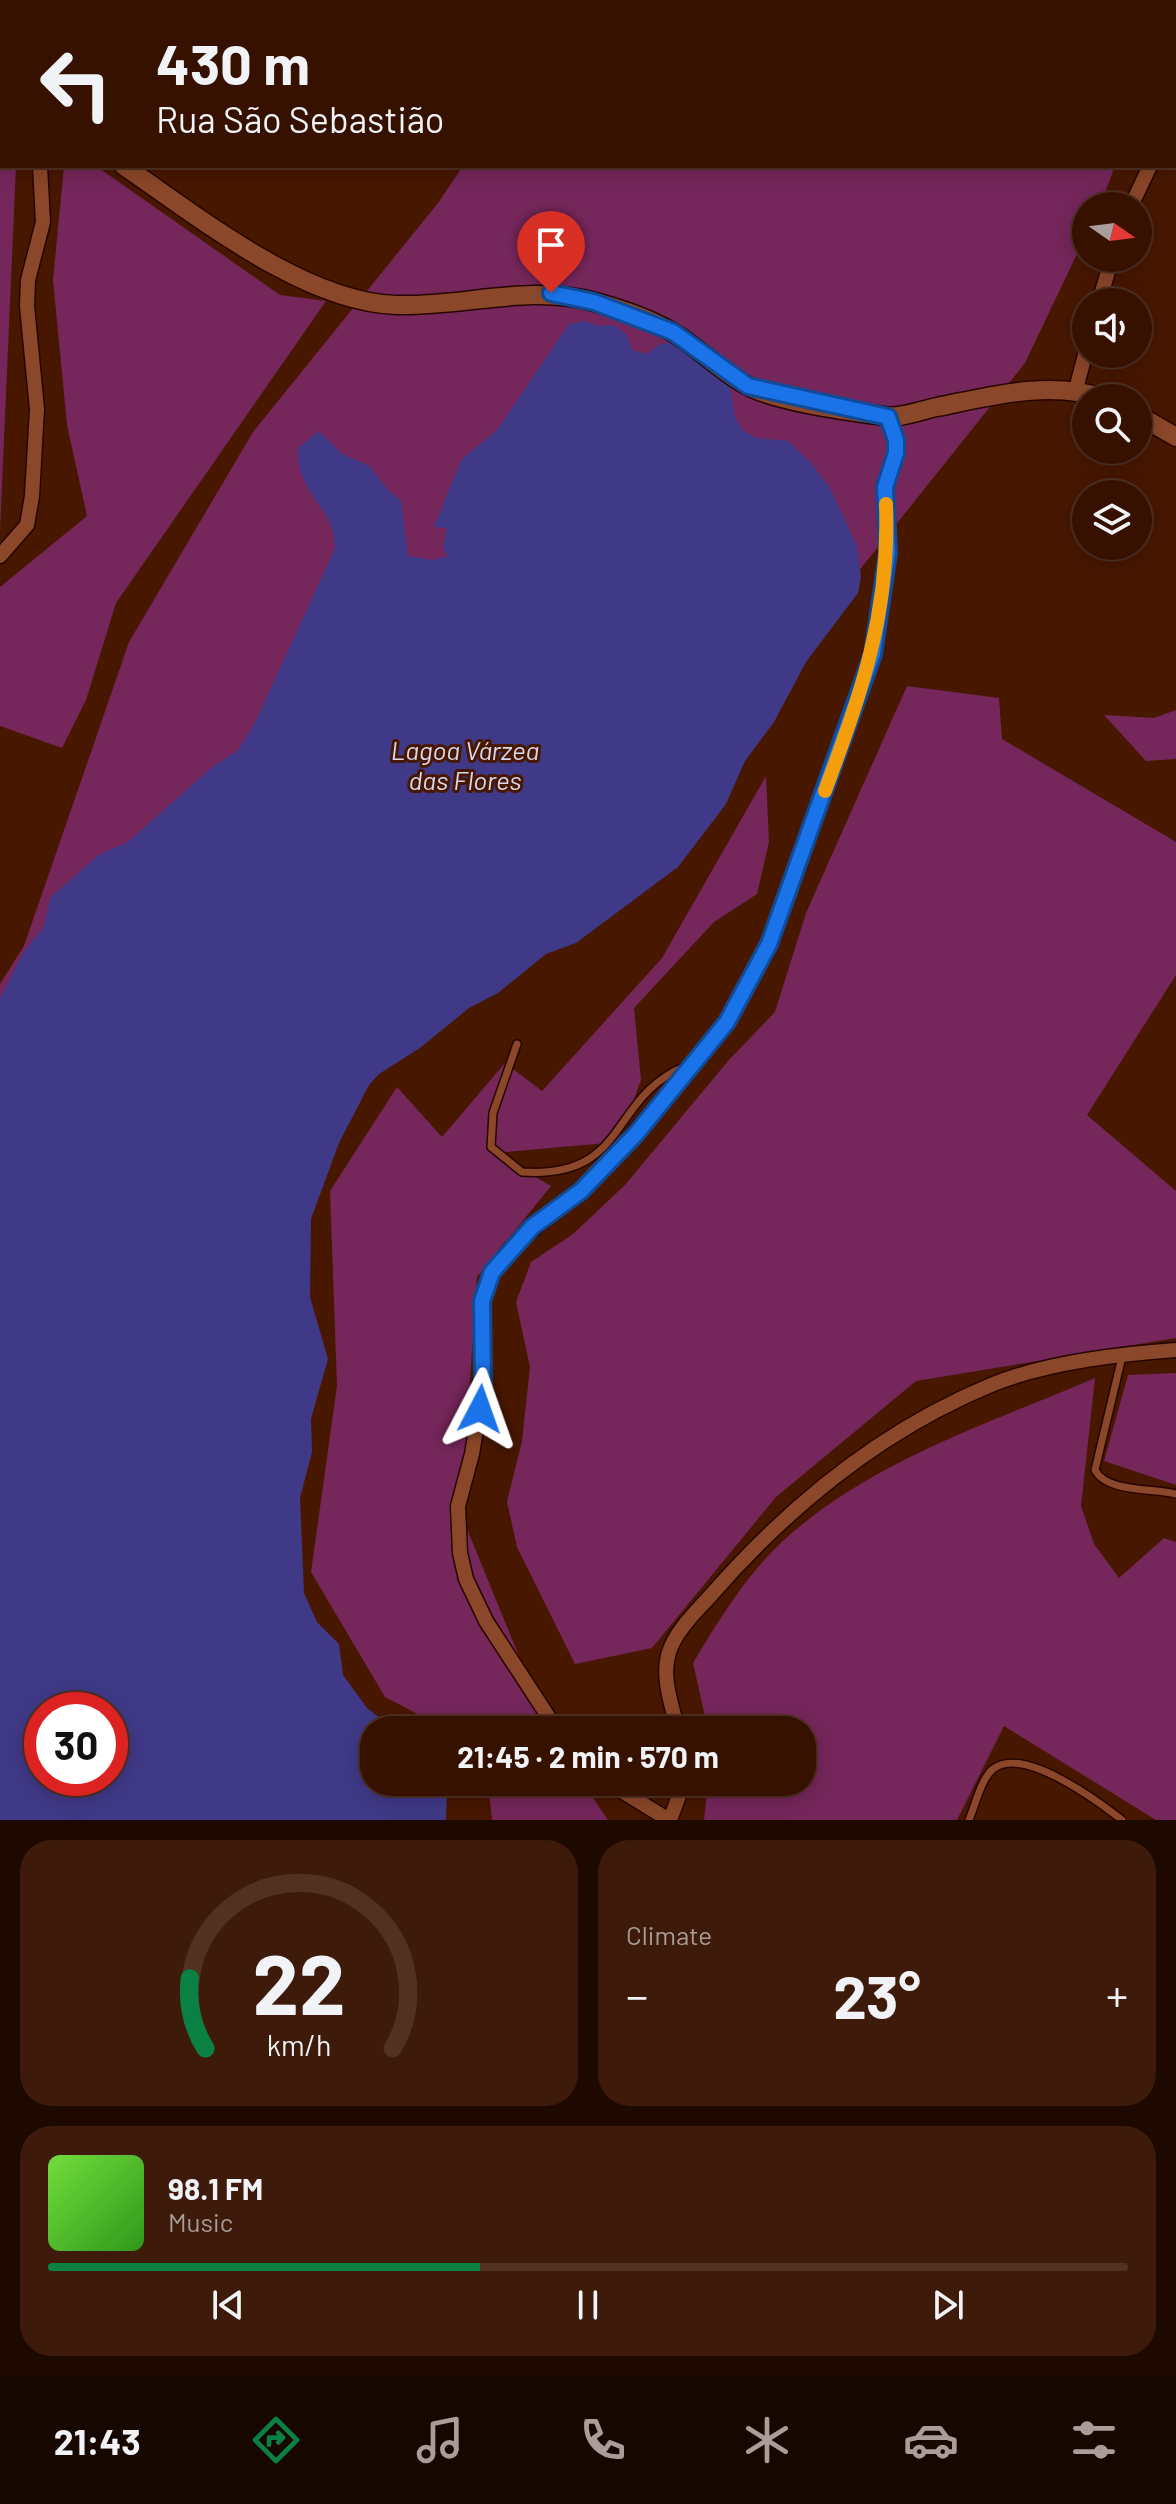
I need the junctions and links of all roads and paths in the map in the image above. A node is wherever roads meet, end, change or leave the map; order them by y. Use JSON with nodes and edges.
{"nodes":[{"id":1,"x":40,"y":168,"type":"edge"},
{"id":2,"x":128,"y":168,"type":"edge"},
{"id":3,"x":1149,"y":168,"type":"edge"},
{"id":4,"x":1138,"y":192,"type":"edge"},
{"id":5,"x":1072,"y":389,"type":"edge"},
{"id":6,"x":888,"y":417,"type":"junction"},
{"id":7,"x":1152,"y":423,"type":"edge"},
{"id":8,"x":1176,"y":437,"type":"edge"},
{"id":9,"x":0,"y":556,"type":"edge"},
{"id":10,"x":517,"y":1044,"type":"dead end"},
{"id":11,"x":694,"y":1062,"type":"junction"},
{"id":12,"x":1176,"y":1350,"type":"edge"},
{"id":13,"x":1122,"y":1357,"type":"junction"},
{"id":14,"x":1176,"y":1494,"type":"edge"},
{"id":15,"x":548,"y":1716,"type":"edge"},
{"id":16,"x":674,"y":1716,"type":"edge"},
{"id":17,"x":630,"y":1796,"type":"edge"},
{"id":18,"x":678,"y":1796,"type":"edge"},
{"id":19,"x":669,"y":1820,"type":"edge"},
{"id":20,"x":969,"y":1820,"type":"edge"},
{"id":21,"x":1122,"y":1820,"type":"edge"}],
"edges":[{"from":1,"to":9,"type":"street"},
{"from":2,"to":6,"type":"street"},
{"from":3,"to":4,"type":"street"},
{"from":5,"to":6,"type":"street"},
{"from":6,"to":11,"type":"street"},
{"from":7,"to":8,"type":"street"},
{"from":10,"to":11,"type":"lane"},
{"from":11,"to":15,"type":"street"},
{"from":12,"to":13,"type":"street"},
{"from":13,"to":14,"type":"lane"},
{"from":13,"to":16,"type":"street"},
{"from":17,"to":19,"type":"street"},
{"from":18,"to":19,"type":"street"},
{"from":20,"to":21,"type":"lane"}]}
